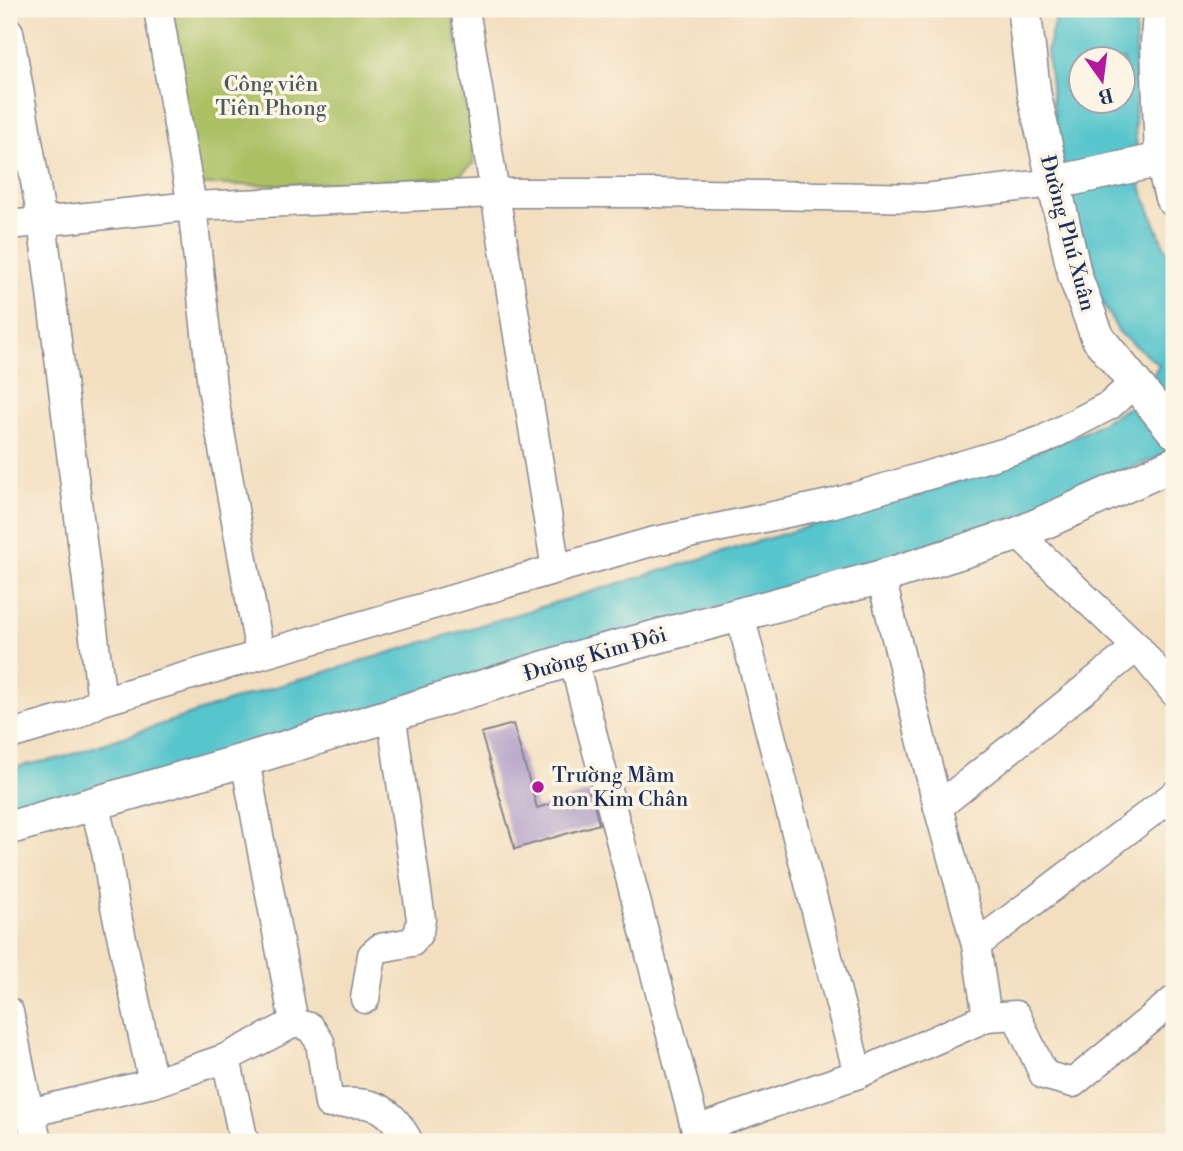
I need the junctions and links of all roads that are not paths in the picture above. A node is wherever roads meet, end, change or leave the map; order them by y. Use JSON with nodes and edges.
{"nodes":[{"id":1,"x":158,"y":9,"type":"edge"},
{"id":2,"x":464,"y":9,"type":"edge"},
{"id":3,"x":1026,"y":9,"type":"edge"},
{"id":4,"x":1161,"y":9,"type":"edge"},
{"id":5,"x":9,"y":32,"type":"edge"},
{"id":6,"x":1164,"y":159,"type":"junction"},
{"id":7,"x":1053,"y":183,"type":"junction"},
{"id":8,"x":494,"y":193,"type":"junction"},
{"id":9,"x":1174,"y":197,"type":"edge"},
{"id":10,"x":192,"y":206,"type":"junction"},
{"id":11,"x":42,"y":221,"type":"junction"},
{"id":12,"x":9,"y":225,"type":"edge"},
{"id":13,"x":1133,"y":384,"type":"junction"},
{"id":14,"x":1174,"y":431,"type":"edge"},
{"id":15,"x":1174,"y":464,"type":"edge"},
{"id":16,"x":1017,"y":534,"type":"junction"},
{"id":17,"x":556,"y":569,"type":"junction"},
{"id":18,"x":881,"y":577,"type":"junction"},
{"id":19,"x":740,"y":615,"type":"junction"},
{"id":20,"x":1137,"y":647,"type":"junction"},
{"id":21,"x":260,"y":654,"type":"junction"},
{"id":22,"x":573,"y":659,"type":"junction"},
{"id":23,"x":1174,"y":692,"type":"edge"},
{"id":24,"x":102,"y":701,"type":"junction"},
{"id":25,"x":391,"y":713,"type":"junction"},
{"id":26,"x":9,"y":735,"type":"edge"},
{"id":27,"x":245,"y":760,"type":"junction"},
{"id":28,"x":1174,"y":795,"type":"edge"},
{"id":29,"x":94,"y":804,"type":"junction"},
{"id":30,"x":937,"y":807,"type":"junction"},
{"id":31,"x":9,"y":828,"type":"edge"},
{"id":32,"x":976,"y":944,"type":"junction"},
{"id":33,"x":365,"y":999,"type":"dead end"},
{"id":34,"x":1174,"y":1000,"type":"edge"},
{"id":35,"x":9,"y":1013,"type":"edge"},
{"id":36,"x":987,"y":1017,"type":"junction"},
{"id":37,"x":294,"y":1023,"type":"junction"},
{"id":38,"x":226,"y":1058,"type":"junction"},
{"id":39,"x":858,"y":1074,"type":"junction"},
{"id":40,"x":153,"y":1083,"type":"junction"},
{"id":41,"x":29,"y":1114,"type":"junction"},
{"id":42,"x":698,"y":1136,"type":"edge"},
{"id":43,"x":38,"y":1142,"type":"edge"},
{"id":44,"x":244,"y":1142,"type":"edge"},
{"id":45,"x":409,"y":1142,"type":"edge"}],
"edges":[{"from":1,"to":10,"type":"street"},
{"from":2,"to":8,"type":"street"},
{"from":3,"to":7,"type":"street","name":"Đường Phú Xuân"},
{"from":4,"to":6,"type":"main road"},
{"from":5,"to":11,"type":"street"},
{"from":6,"to":7,"type":"street"},
{"from":6,"to":9,"type":"main road"},
{"from":7,"to":8,"type":"street"},
{"from":7,"to":13,"type":"street","name":"Đường Phú Xuân"},
{"from":8,"to":10,"type":"street"},
{"from":8,"to":17,"type":"street"},
{"from":10,"to":11,"type":"street"},
{"from":10,"to":21,"type":"street"},
{"from":11,"to":12,"type":"street"},
{"from":11,"to":24,"type":"street"},
{"from":13,"to":14,"type":"street","name":"Đường Phú Xuân"},
{"from":13,"to":17,"type":"street"},
{"from":15,"to":16,"type":"street","name":"Đường Kim Đôi"},
{"from":16,"to":18,"type":"street","name":"Đường Kim Đôi"},
{"from":16,"to":20,"type":"street"},
{"from":17,"to":21,"type":"street"},
{"from":18,"to":19,"type":"street","name":"Đường Kim Đôi"},
{"from":18,"to":30,"type":"street"},
{"from":19,"to":22,"type":"street","name":"Đường Kim Đôi"},
{"from":19,"to":39,"type":"street"},
{"from":20,"to":23,"type":"street"},
{"from":20,"to":30,"type":"street"},
{"from":21,"to":24,"type":"street"},
{"from":22,"to":25,"type":"street","name":"Đường Kim Đôi"},
{"from":22,"to":42,"type":"street"},
{"from":24,"to":26,"type":"street"},
{"from":25,"to":27,"type":"street","name":"Đường Kim Đôi"},
{"from":25,"to":33,"type":"street"},
{"from":27,"to":29,"type":"street","name":"Đường Kim Đôi"},
{"from":27,"to":37,"type":"street"},
{"from":28,"to":32,"type":"street"},
{"from":29,"to":31,"type":"street","name":"Đường Kim Đôi"},
{"from":29,"to":40,"type":"street"},
{"from":30,"to":32,"type":"street"},
{"from":32,"to":36,"type":"street"},
{"from":34,"to":36,"type":"street"},
{"from":35,"to":41,"type":"street"},
{"from":36,"to":39,"type":"street"},
{"from":37,"to":38,"type":"street"},
{"from":37,"to":45,"type":"street"},
{"from":38,"to":40,"type":"street"},
{"from":38,"to":44,"type":"street"},
{"from":39,"to":42,"type":"street"},
{"from":40,"to":41,"type":"street"},
{"from":41,"to":43,"type":"street"}]}
